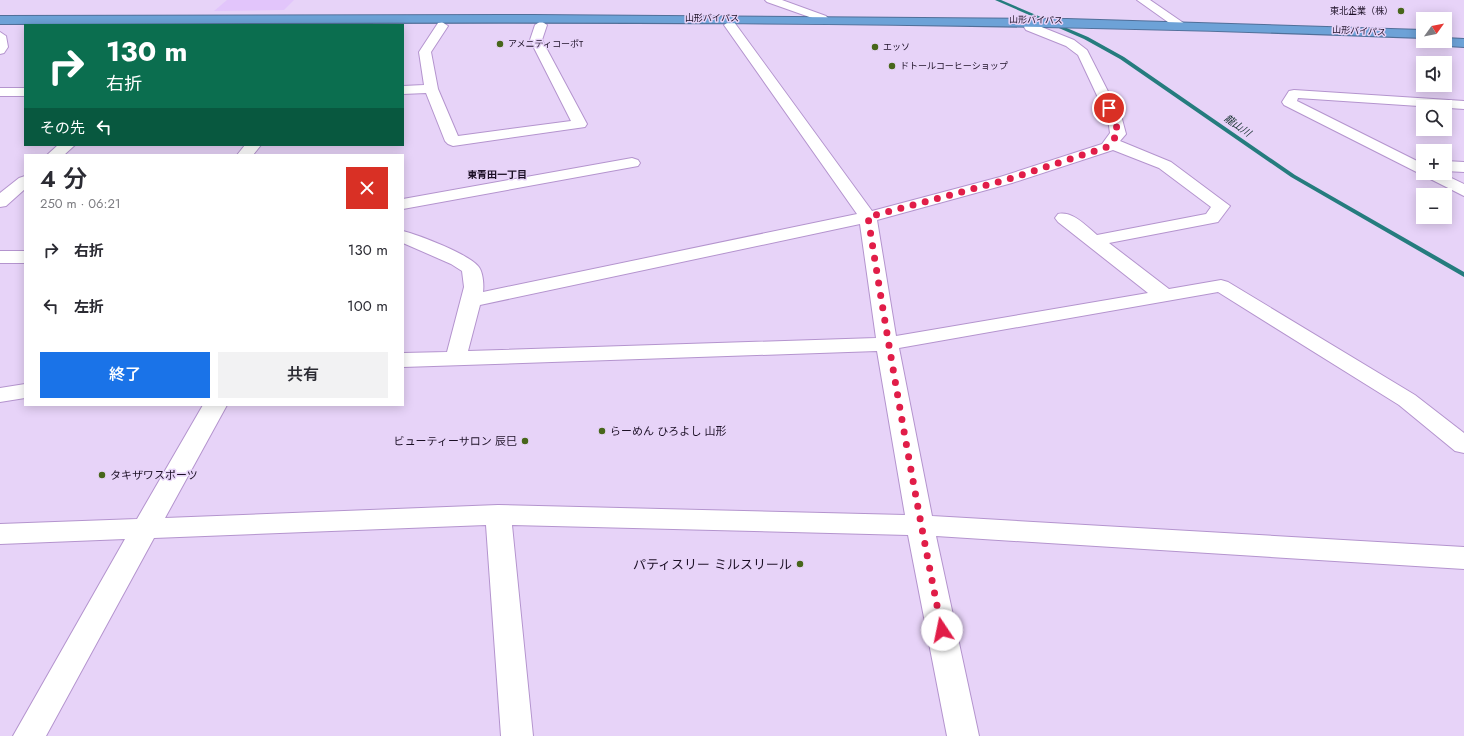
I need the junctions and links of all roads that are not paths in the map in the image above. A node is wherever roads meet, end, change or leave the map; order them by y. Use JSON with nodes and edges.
{"nodes":[{"id":1,"x":771,"y":0,"type":"edge"},
{"id":2,"x":1143,"y":0,"type":"edge"},
{"id":3,"x":822,"y":18,"type":"junction"},
{"id":4,"x":0,"y":20,"type":"edge"},
{"id":5,"x":1027,"y":24,"type":"junction"},
{"id":6,"x":1179,"y":24,"type":"junction"},
{"id":7,"x":541,"y":25,"type":"junction"},
{"id":8,"x":730,"y":25,"type":"junction"},
{"id":9,"x":404,"y":26,"type":"edge"},
{"id":10,"x":442,"y":26,"type":"junction"},
{"id":11,"x":1125,"y":26,"type":"junction"},
{"id":12,"x":0,"y":27,"type":"edge"},
{"id":13,"x":24,"y":27,"type":"edge"},
{"id":14,"x":1416,"y":34,"type":"edge"},
{"id":15,"x":1452,"y":35,"type":"edge"},
{"id":16,"x":1464,"y":35,"type":"edge"},
{"id":17,"x":0,"y":36,"type":"edge"},
{"id":18,"x":1416,"y":41,"type":"edge"},
{"id":19,"x":1452,"y":42,"type":"edge"},
{"id":20,"x":1464,"y":43,"type":"edge"},
{"id":21,"x":0,"y":50,"type":"edge"},
{"id":22,"x":430,"y":89,"type":"junction"},
{"id":23,"x":404,"y":90,"type":"edge"},
{"id":24,"x":0,"y":92,"type":"edge"},
{"id":25,"x":24,"y":92,"type":"edge"},
{"id":26,"x":1464,"y":105,"type":"edge"},
{"id":27,"x":1110,"y":143,"type":"junction"},
{"id":28,"x":66,"y":146,"type":"edge"},
{"id":29,"x":252,"y":146,"type":"edge"},
{"id":30,"x":56,"y":154,"type":"edge"},
{"id":31,"x":246,"y":154,"type":"edge"},
{"id":32,"x":632,"y":163,"type":"dead end"},
{"id":33,"x":1416,"y":165,"type":"edge"},
{"id":34,"x":1452,"y":166,"type":"edge"},
{"id":35,"x":1464,"y":167,"type":"edge"},
{"id":36,"x":1443,"y":180,"type":"edge"},
{"id":37,"x":24,"y":182,"type":"edge"},
{"id":38,"x":1464,"y":191,"type":"edge"},
{"id":39,"x":0,"y":202,"type":"edge"},
{"id":40,"x":404,"y":204,"type":"edge"},
{"id":41,"x":868,"y":217,"type":"junction"},
{"id":42,"x":1064,"y":218,"type":"dead end"},
{"id":43,"x":404,"y":236,"type":"edge"},
{"id":44,"x":1093,"y":241,"type":"junction"},
{"id":45,"x":0,"y":257,"type":"edge"},
{"id":46,"x":24,"y":257,"type":"edge"},
{"id":47,"x":1165,"y":296,"type":"junction"},
{"id":48,"x":470,"y":301,"type":"junction"},
{"id":49,"x":887,"y":344,"type":"junction"},
{"id":50,"x":456,"y":358,"type":"junction"},
{"id":51,"x":404,"y":360,"type":"edge"},
{"id":52,"x":24,"y":391,"type":"edge"},
{"id":53,"x":0,"y":395,"type":"edge"},
{"id":54,"x":214,"y":406,"type":"edge"},
{"id":55,"x":1464,"y":445,"type":"edge"},
{"id":56,"x":498,"y":515,"type":"junction"},
{"id":57,"x":920,"y":525,"type":"junction"},
{"id":58,"x":146,"y":528,"type":"junction"},
{"id":59,"x":0,"y":534,"type":"edge"},
{"id":60,"x":1464,"y":558,"type":"edge"},
{"id":61,"x":29,"y":736,"type":"edge"},
{"id":62,"x":517,"y":736,"type":"edge"},
{"id":63,"x":963,"y":736,"type":"edge"}],
"edges":[{"from":1,"to":3,"type":"street"},
{"from":2,"to":6,"type":"street"},
{"from":3,"to":4,"type":"highway","name":"山形バイパス"},
{"from":3,"to":5,"type":"highway","name":"山形バイパス"},
{"from":5,"to":8,"type":"highway","name":"山形バイパス"},
{"from":5,"to":11,"type":"highway","name":"山形バイパス"},
{"from":5,"to":27,"type":"street"},
{"from":6,"to":11,"type":"highway","name":"山形バイパス"},
{"from":6,"to":14,"type":"highway","name":"山形バイパス"},
{"from":7,"to":8,"type":"highway","name":"山形バイパス"},
{"from":7,"to":10,"type":"highway","name":"山形バイパス"},
{"from":7,"to":22,"type":"street"},
{"from":8,"to":41,"type":"street"},
{"from":9,"to":10,"type":"highway","name":"山形バイパス"},
{"from":10,"to":22,"type":"street"},
{"from":11,"to":18,"type":"highway","name":"山形バイパス"},
{"from":12,"to":13,"type":"highway"},
{"from":15,"to":16,"type":"highway"},
{"from":17,"to":21,"type":"street"},
{"from":19,"to":20,"type":"highway"},
{"from":22,"to":23,"type":"street"},
{"from":24,"to":25,"type":"street"},
{"from":26,"to":33,"type":"street"},
{"from":27,"to":41,"type":"street"},
{"from":27,"to":44,"type":"street"},
{"from":28,"to":30,"type":"street"},
{"from":29,"to":31,"type":"street"},
{"from":32,"to":40,"type":"street"},
{"from":34,"to":35,"type":"street"},
{"from":36,"to":38,"type":"street"},
{"from":37,"to":39,"type":"street"},
{"from":41,"to":48,"type":"street"},
{"from":41,"to":49,"type":"street"},
{"from":42,"to":44,"type":"street"},
{"from":43,"to":48,"type":"street"},
{"from":44,"to":47,"type":"street"},
{"from":45,"to":46,"type":"street"},
{"from":47,"to":49,"type":"street"},
{"from":47,"to":55,"type":"street"},
{"from":48,"to":50,"type":"street"},
{"from":49,"to":50,"type":"street"},
{"from":49,"to":57,"type":"street"},
{"from":50,"to":51,"type":"street"},
{"from":52,"to":53,"type":"street"},
{"from":54,"to":58,"type":"street"},
{"from":56,"to":57,"type":"street"},
{"from":56,"to":58,"type":"street"},
{"from":56,"to":62,"type":"street"},
{"from":57,"to":60,"type":"street"},
{"from":57,"to":63,"type":"street"},
{"from":58,"to":59,"type":"street"},
{"from":58,"to":61,"type":"street"}]}
